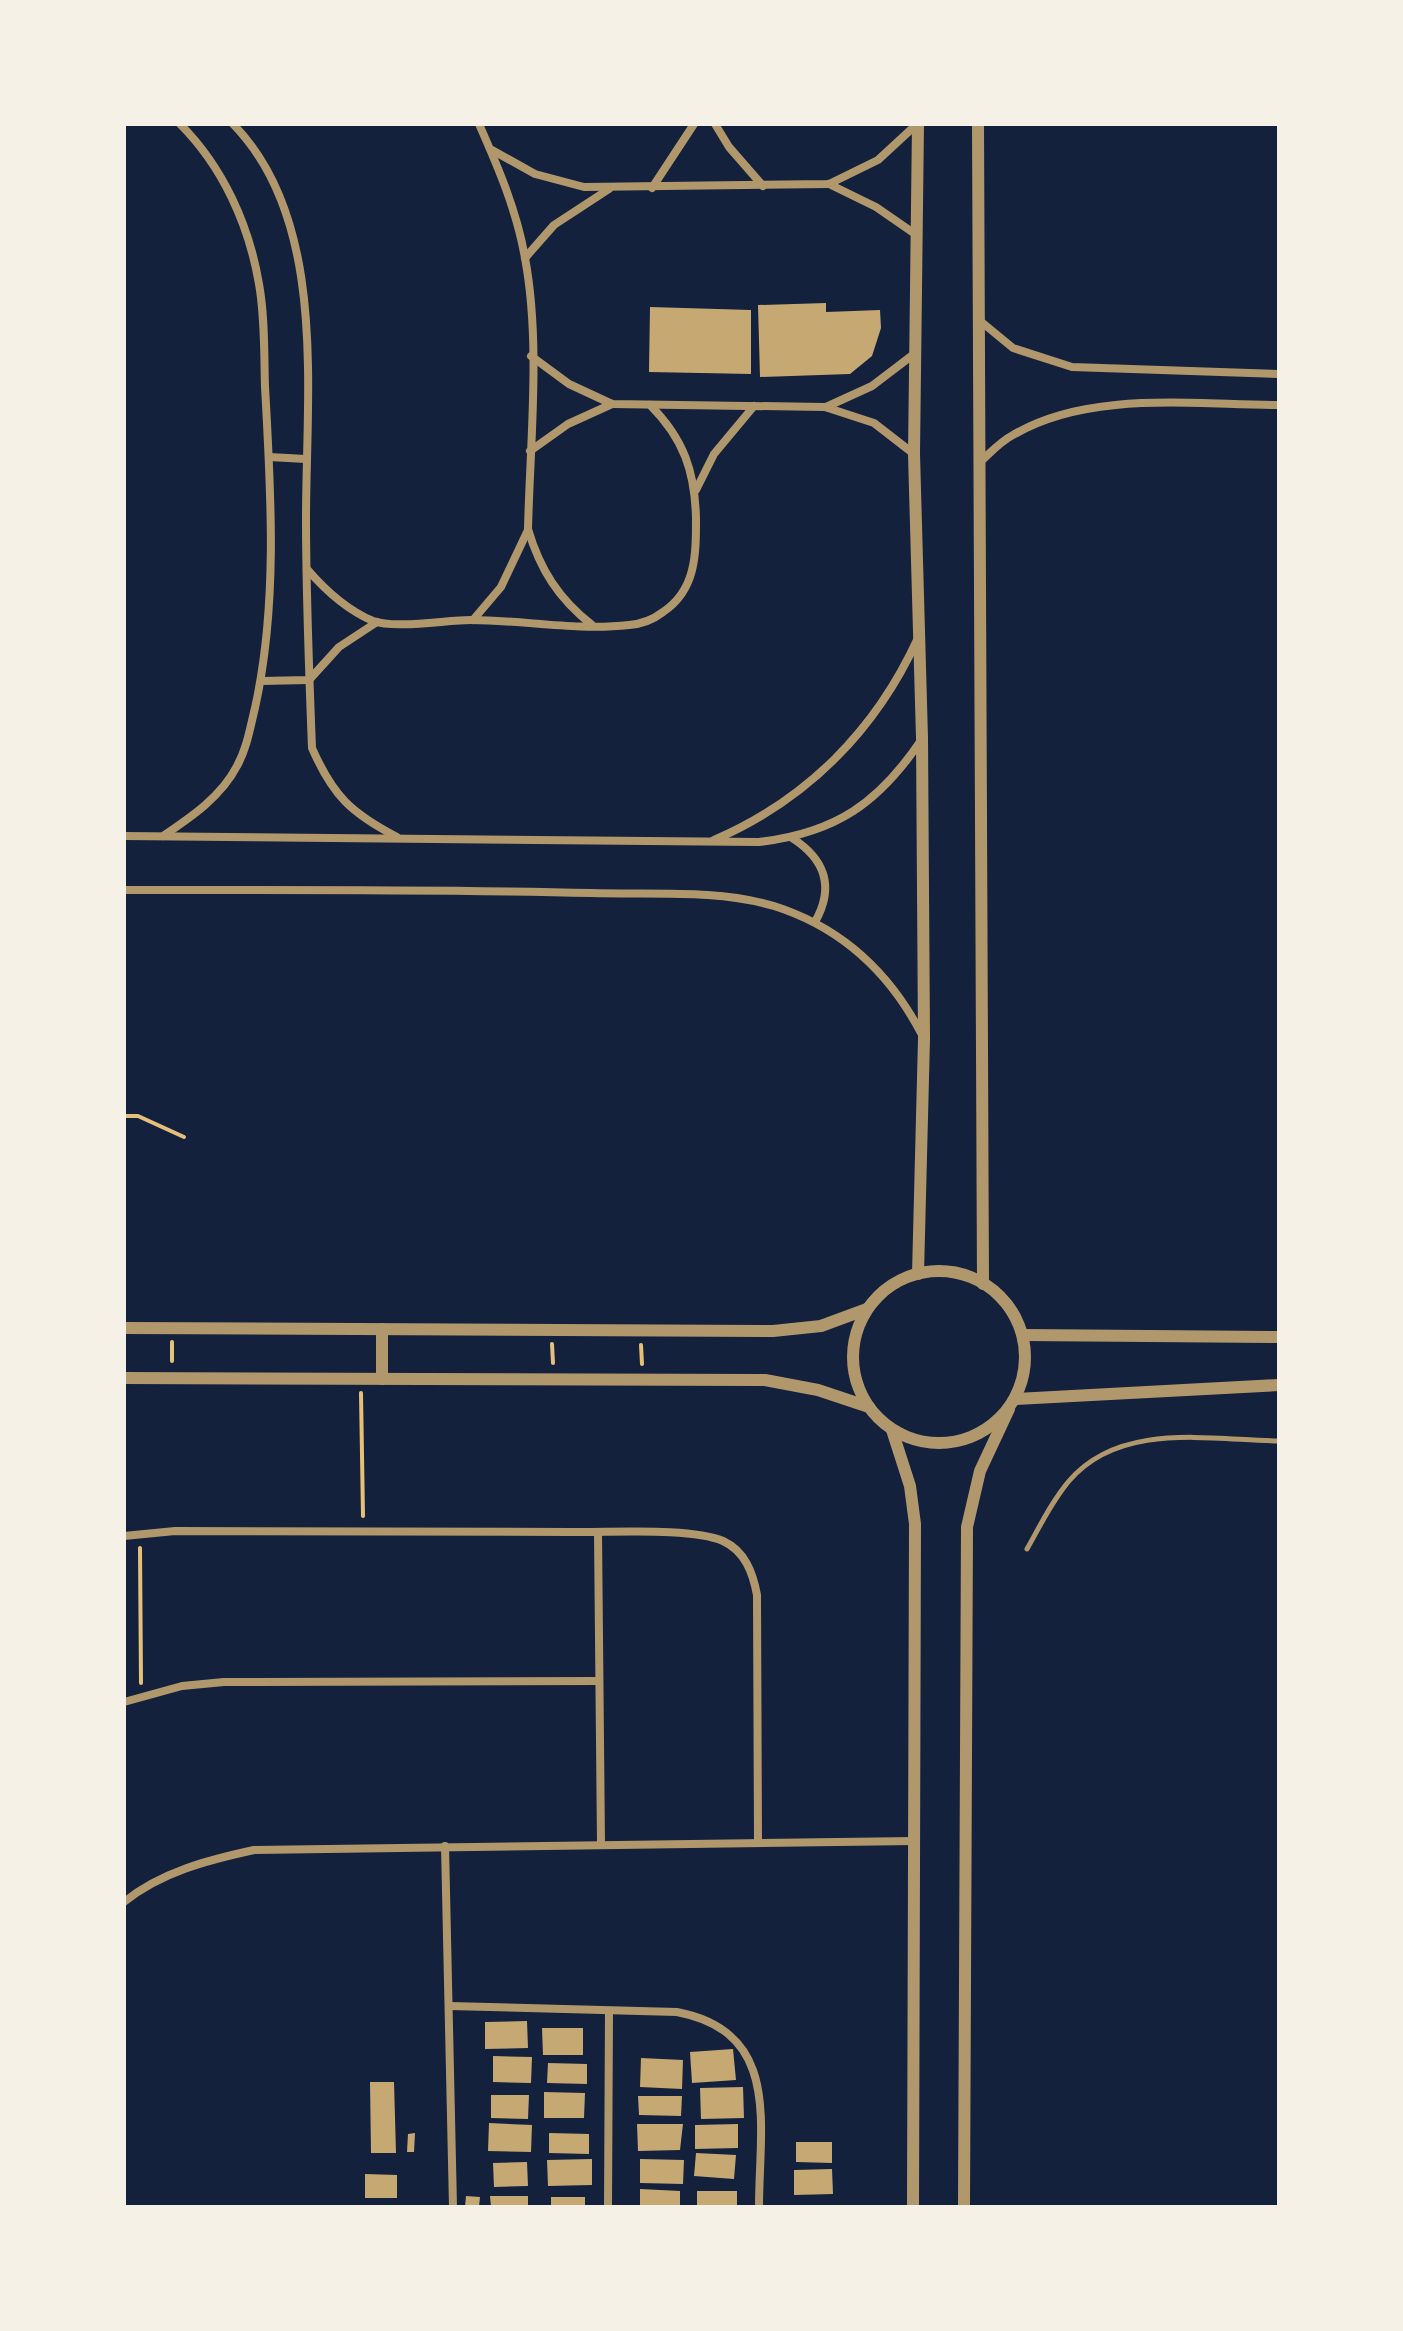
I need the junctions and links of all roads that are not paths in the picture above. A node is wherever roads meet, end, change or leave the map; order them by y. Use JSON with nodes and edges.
{"nodes":[{"id":1,"x":180,"y":124,"type":"edge"},
{"id":2,"x":233,"y":124,"type":"edge"},
{"id":3,"x":479,"y":124,"type":"edge"},
{"id":4,"x":694,"y":124,"type":"edge"},
{"id":5,"x":715,"y":124,"type":"edge"},
{"id":6,"x":918,"y":124,"type":"edge"},
{"id":7,"x":978,"y":124,"type":"edge"},
{"id":8,"x":491,"y":150,"type":"junction"},
{"id":9,"x":829,"y":184,"type":"junction"},
{"id":10,"x":763,"y":186,"type":"junction"},
{"id":11,"x":652,"y":188,"type":"junction"},
{"id":12,"x":609,"y":189,"type":"junction"},
{"id":13,"x":918,"y":236,"type":"junction"},
{"id":14,"x":525,"y":258,"type":"junction"},
{"id":15,"x":979,"y":320,"type":"junction"},
{"id":16,"x":914,"y":354,"type":"junction"},
{"id":17,"x":531,"y":356,"type":"junction"},
{"id":18,"x":1279,"y":374,"type":"edge"},
{"id":19,"x":612,"y":404,"type":"junction"},
{"id":20,"x":650,"y":405,"type":"junction"},
{"id":21,"x":1279,"y":405,"type":"edge"},
{"id":22,"x":754,"y":406,"type":"junction"},
{"id":23,"x":825,"y":407,"type":"junction"},
{"id":24,"x":530,"y":451,"type":"junction"},
{"id":25,"x":914,"y":454,"type":"junction"},
{"id":26,"x":269,"y":457,"type":"junction"},
{"id":27,"x":306,"y":459,"type":"junction"},
{"id":28,"x":980,"y":462,"type":"junction"},
{"id":29,"x":695,"y":492,"type":"junction"},
{"id":30,"x":528,"y":529,"type":"junction"},
{"id":31,"x":307,"y":569,"type":"junction"},
{"id":32,"x":473,"y":620,"type":"junction"},
{"id":33,"x":377,"y":622,"type":"junction"},
{"id":34,"x":592,"y":626,"type":"junction"},
{"id":35,"x":919,"y":633,"type":"junction"},
{"id":36,"x":309,"y":680,"type":"junction"},
{"id":37,"x":261,"y":681,"type":"junction"},
{"id":38,"x":922,"y":738,"type":"junction"},
{"id":39,"x":124,"y":836,"type":"edge"},
{"id":40,"x":163,"y":836,"type":"junction"},
{"id":41,"x":792,"y":838,"type":"junction"},
{"id":42,"x":401,"y":840,"type":"junction"},
{"id":43,"x":709,"y":842,"type":"junction"},
{"id":44,"x":124,"y":890,"type":"edge"},
{"id":45,"x":815,"y":922,"type":"junction"},
{"id":46,"x":924,"y":1039,"type":"junction"},
{"id":47,"x":918,"y":1274,"type":"junction"},
{"id":48,"x":983,"y":1284,"type":"junction"},
{"id":49,"x":867,"y":1309,"type":"junction"},
{"id":50,"x":124,"y":1328,"type":"edge"},
{"id":51,"x":382,"y":1329,"type":"junction"},
{"id":52,"x":1023,"y":1335,"type":"junction"},
{"id":53,"x":1279,"y":1337,"type":"edge"},
{"id":54,"x":124,"y":1378,"type":"edge"},
{"id":55,"x":382,"y":1379,"type":"junction"},
{"id":56,"x":1279,"y":1385,"type":"edge"},
{"id":57,"x":1012,"y":1404,"type":"junction"},
{"id":58,"x":869,"y":1407,"type":"junction"},
{"id":59,"x":892,"y":1430,"type":"junction"},
{"id":60,"x":1279,"y":1441,"type":"edge"},
{"id":61,"x":598,"y":1533,"type":"junction"},
{"id":62,"x":124,"y":1536,"type":"edge"},
{"id":63,"x":1027,"y":1549,"type":"dead end"},
{"id":64,"x":599,"y":1681,"type":"junction"},
{"id":65,"x":124,"y":1702,"type":"edge"},
{"id":66,"x":914,"y":1841,"type":"junction"},
{"id":67,"x":758,"y":1843,"type":"junction"},
{"id":68,"x":601,"y":1844,"type":"junction"},
{"id":69,"x":445,"y":1846,"type":"junction"},
{"id":70,"x":124,"y":1902,"type":"edge"},
{"id":71,"x":449,"y":2006,"type":"junction"},
{"id":72,"x":609,"y":2011,"type":"junction"},
{"id":73,"x":453,"y":2207,"type":"edge"},
{"id":74,"x":608,"y":2207,"type":"edge"},
{"id":75,"x":759,"y":2207,"type":"edge"},
{"id":76,"x":913,"y":2207,"type":"edge"},
{"id":77,"x":964,"y":2207,"type":"edge"}],
"edges":[{"from":1,"to":26,"type":"street"},
{"from":2,"to":27,"type":"street"},
{"from":3,"to":8,"type":"street"},
{"from":4,"to":11,"type":"street"},
{"from":5,"to":10,"type":"street"},
{"from":6,"to":9,"type":"street"},
{"from":6,"to":13,"type":"street"},
{"from":7,"to":15,"type":"street"},
{"from":8,"to":12,"type":"street"},
{"from":8,"to":14,"type":"street"},
{"from":9,"to":10,"type":"street"},
{"from":9,"to":13,"type":"street"},
{"from":10,"to":11,"type":"street"},
{"from":11,"to":12,"type":"street"},
{"from":12,"to":14,"type":"street"},
{"from":13,"to":16,"type":"street"},
{"from":14,"to":17,"type":"street"},
{"from":15,"to":18,"type":"street"},
{"from":15,"to":28,"type":"street"},
{"from":16,"to":23,"type":"street"},
{"from":16,"to":25,"type":"street"},
{"from":17,"to":19,"type":"street"},
{"from":17,"to":24,"type":"street"},
{"from":19,"to":20,"type":"street"},
{"from":19,"to":24,"type":"street"},
{"from":20,"to":22,"type":"street"},
{"from":20,"to":29,"type":"street"},
{"from":21,"to":28,"type":"street"},
{"from":22,"to":23,"type":"street"},
{"from":22,"to":29,"type":"street"},
{"from":23,"to":25,"type":"street"},
{"from":24,"to":30,"type":"street"},
{"from":25,"to":35,"type":"street"},
{"from":26,"to":27,"type":"street"},
{"from":26,"to":37,"type":"street"},
{"from":27,"to":31,"type":"street"},
{"from":28,"to":48,"type":"street"},
{"from":29,"to":34,"type":"street"},
{"from":30,"to":32,"type":"street"},
{"from":30,"to":34,"type":"street"},
{"from":31,"to":33,"type":"street"},
{"from":31,"to":36,"type":"street"},
{"from":32,"to":33,"type":"street"},
{"from":32,"to":34,"type":"street"},
{"from":33,"to":36,"type":"street"},
{"from":35,"to":38,"type":"street"},
{"from":35,"to":43,"type":"street"},
{"from":36,"to":37,"type":"street"},
{"from":36,"to":42,"type":"street"},
{"from":37,"to":40,"type":"street"},
{"from":38,"to":41,"type":"street"},
{"from":38,"to":46,"type":"street"},
{"from":39,"to":40,"type":"street"},
{"from":40,"to":42,"type":"street"},
{"from":41,"to":43,"type":"street"},
{"from":41,"to":45,"type":"street"},
{"from":42,"to":43,"type":"street"},
{"from":44,"to":45,"type":"street"},
{"from":45,"to":46,"type":"street"},
{"from":46,"to":47,"type":"street"},
{"from":47,"to":48,"type":"street"},
{"from":47,"to":49,"type":"street"},
{"from":48,"to":52,"type":"street"},
{"from":49,"to":51,"type":"street"},
{"from":49,"to":58,"type":"street"},
{"from":50,"to":51,"type":"street"},
{"from":51,"to":55,"type":"street"},
{"from":52,"to":53,"type":"street"},
{"from":52,"to":57,"type":"street"},
{"from":54,"to":55,"type":"street"},
{"from":55,"to":58,"type":"street"},
{"from":56,"to":57,"type":"street"},
{"from":57,"to":59,"type":"street"},
{"from":57,"to":77,"type":"street"},
{"from":58,"to":59,"type":"street"},
{"from":59,"to":66,"type":"street"},
{"from":60,"to":63,"type":"lane"},
{"from":61,"to":62,"type":"street"},
{"from":61,"to":64,"type":"street"},
{"from":61,"to":67,"type":"street"},
{"from":64,"to":65,"type":"street"},
{"from":64,"to":68,"type":"street"},
{"from":66,"to":67,"type":"street"},
{"from":66,"to":76,"type":"street"},
{"from":67,"to":68,"type":"street"},
{"from":68,"to":69,"type":"street"},
{"from":69,"to":70,"type":"street"},
{"from":69,"to":71,"type":"street"},
{"from":71,"to":72,"type":"street"},
{"from":71,"to":73,"type":"street"},
{"from":72,"to":74,"type":"street"},
{"from":72,"to":75,"type":"street"}]}
